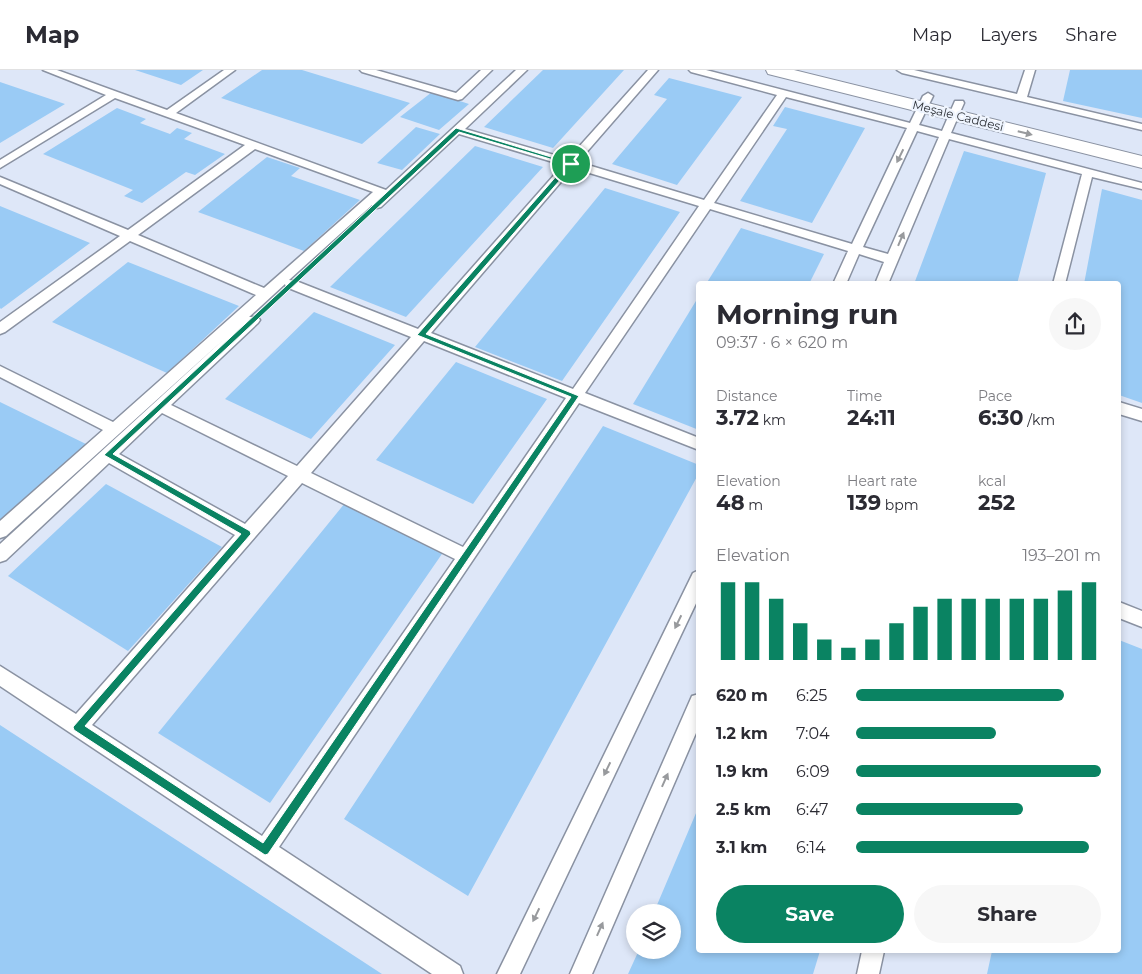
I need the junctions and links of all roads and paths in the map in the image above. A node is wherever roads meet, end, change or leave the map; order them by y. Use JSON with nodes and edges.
{"nodes":[{"id":1,"x":48,"y":70,"type":"edge"},
{"id":2,"x":230,"y":70,"type":"edge"},
{"id":3,"x":365,"y":70,"type":"edge"},
{"id":4,"x":487,"y":70,"type":"edge"},
{"id":5,"x":522,"y":70,"type":"edge"},
{"id":6,"x":653,"y":70,"type":"edge"},
{"id":7,"x":694,"y":70,"type":"edge"},
{"id":8,"x":774,"y":70,"type":"edge"},
{"id":9,"x":822,"y":70,"type":"edge"},
{"id":10,"x":902,"y":70,"type":"edge"},
{"id":11,"x":1030,"y":70,"type":"edge"},
{"id":12,"x":783,"y":93,"type":"junction"},
{"id":13,"x":114,"y":94,"type":"junction"},
{"id":14,"x":1021,"y":99,"type":"junction"},
{"id":15,"x":925,"y":101,"type":"junction"},
{"id":16,"x":956,"y":109,"type":"junction"},
{"id":17,"x":167,"y":114,"type":"junction"},
{"id":18,"x":914,"y":127,"type":"junction"},
{"id":19,"x":1142,"y":127,"type":"edge"},
{"id":20,"x":458,"y":130,"type":"junction"},
{"id":21,"x":945,"y":135,"type":"junction"},
{"id":22,"x":253,"y":145,"type":"junction"},
{"id":23,"x":1142,"y":148,"type":"edge"},
{"id":24,"x":1142,"y":162,"type":"edge"},
{"id":25,"x":571,"y":164,"type":"junction"},
{"id":26,"x":0,"y":166,"type":"edge"},
{"id":27,"x":1088,"y":172,"type":"junction"},
{"id":28,"x":0,"y":180,"type":"edge"},
{"id":29,"x":1142,"y":186,"type":"edge"},
{"id":30,"x":707,"y":205,"type":"junction"},
{"id":31,"x":130,"y":235,"type":"junction"},
{"id":32,"x":855,"y":249,"type":"junction"},
{"id":33,"x":892,"y":260,"type":"junction"},
{"id":34,"x":840,"y":281,"type":"edge"},
{"id":35,"x":883,"y":281,"type":"edge"},
{"id":36,"x":1060,"y":281,"type":"edge"},
{"id":37,"x":292,"y":284,"type":"junction"},
{"id":38,"x":265,"y":294,"type":"junction"},
{"id":39,"x":0,"y":329,"type":"edge"},
{"id":40,"x":421,"y":335,"type":"junction"},
{"id":41,"x":0,"y":370,"type":"edge"},
{"id":42,"x":576,"y":396,"type":"junction"},
{"id":43,"x":160,"y":406,"type":"junction"},
{"id":44,"x":1121,"y":409,"type":"edge"},
{"id":45,"x":1142,"y":415,"type":"edge"},
{"id":46,"x":114,"y":429,"type":"junction"},
{"id":47,"x":696,"y":443,"type":"edge"},
{"id":48,"x":108,"y":455,"type":"junction"},
{"id":49,"x":299,"y":474,"type":"junction"},
{"id":50,"x":0,"y":531,"type":"edge"},
{"id":51,"x":247,"y":534,"type":"junction"},
{"id":52,"x":0,"y":554,"type":"edge"},
{"id":53,"x":466,"y":556,"type":"junction"},
{"id":54,"x":696,"y":584,"type":"edge"},
{"id":55,"x":1121,"y":611,"type":"edge"},
{"id":56,"x":1142,"y":619,"type":"edge"},
{"id":57,"x":0,"y":675,"type":"edge"},
{"id":58,"x":696,"y":710,"type":"edge"},
{"id":59,"x":78,"y":727,"type":"junction"},
{"id":60,"x":265,"y":850,"type":"junction"},
{"id":61,"x":873,"y":953,"type":"edge"},
{"id":62,"x":452,"y":974,"type":"edge"},
{"id":63,"x":508,"y":974,"type":"edge"},
{"id":64,"x":581,"y":974,"type":"edge"},
{"id":65,"x":868,"y":974,"type":"edge"}],
"edges":[{"from":1,"to":13,"type":"lane"},
{"from":2,"to":17,"type":"lane"},
{"from":3,"to":4,"type":"lane"},
{"from":5,"to":20,"type":"lane"},
{"from":6,"to":25,"type":"lane"},
{"from":7,"to":12,"type":"lane"},
{"from":8,"to":15,"type":"street","name":"Meşale Caddesi"},
{"from":9,"to":15,"type":"street","name":"Meşale Caddesi"},
{"from":10,"to":14,"type":"lane"},
{"from":11,"to":14,"type":"lane"},
{"from":12,"to":18,"type":"lane"},
{"from":12,"to":30,"type":"lane"},
{"from":13,"to":17,"type":"lane"},
{"from":13,"to":26,"type":"lane"},
{"from":14,"to":19,"type":"lane"},
{"from":15,"to":16,"type":"street","name":"Meşale Caddesi"},
{"from":15,"to":18,"type":"lane"},
{"from":16,"to":21,"type":"lane"},
{"from":16,"to":23,"type":"street","name":"Meşale Caddesi"},
{"from":16,"to":24,"type":"street","name":"Meşale Caddesi","one_way":true},
{"from":17,"to":22,"type":"lane"},
{"from":18,"to":21,"type":"lane"},
{"from":18,"to":32,"type":"lane","one_way":true},
{"from":20,"to":25,"type":"lane"},
{"from":20,"to":37,"type":"lane"},
{"from":21,"to":27,"type":"lane"},
{"from":33,"to":21,"type":"lane","one_way":true},
{"from":22,"to":31,"type":"lane"},
{"from":22,"to":38,"type":"lane"},
{"from":25,"to":30,"type":"lane"},
{"from":25,"to":40,"type":"lane"},
{"from":27,"to":29,"type":"lane"},
{"from":27,"to":36,"type":"lane"},
{"from":28,"to":31,"type":"lane"},
{"from":30,"to":32,"type":"lane"},
{"from":30,"to":42,"type":"lane"},
{"from":31,"to":38,"type":"lane"},
{"from":31,"to":39,"type":"lane"},
{"from":32,"to":33,"type":"lane"},
{"from":32,"to":34,"type":"lane"},
{"from":33,"to":35,"type":"lane"},
{"from":37,"to":40,"type":"lane"},
{"from":37,"to":43,"type":"lane"},
{"from":38,"to":46,"type":"lane"},
{"from":40,"to":42,"type":"lane"},
{"from":40,"to":49,"type":"lane"},
{"from":41,"to":46,"type":"lane"},
{"from":42,"to":47,"type":"lane"},
{"from":42,"to":53,"type":"lane"},
{"from":43,"to":48,"type":"lane"},
{"from":43,"to":49,"type":"lane"},
{"from":44,"to":45,"type":"lane"},
{"from":46,"to":50,"type":"lane"},
{"from":48,"to":51,"type":"lane"},
{"from":48,"to":52,"type":"lane"},
{"from":49,"to":51,"type":"lane"},
{"from":49,"to":53,"type":"lane"},
{"from":51,"to":59,"type":"lane"},
{"from":53,"to":60,"type":"lane"},
{"from":54,"to":63,"type":"lane","one_way":true},
{"from":55,"to":56,"type":"lane"},
{"from":57,"to":59,"type":"lane"},
{"from":64,"to":58,"type":"lane","one_way":true},
{"from":59,"to":60,"type":"lane"},
{"from":60,"to":62,"type":"lane"},
{"from":61,"to":65,"type":"lane"}]}
